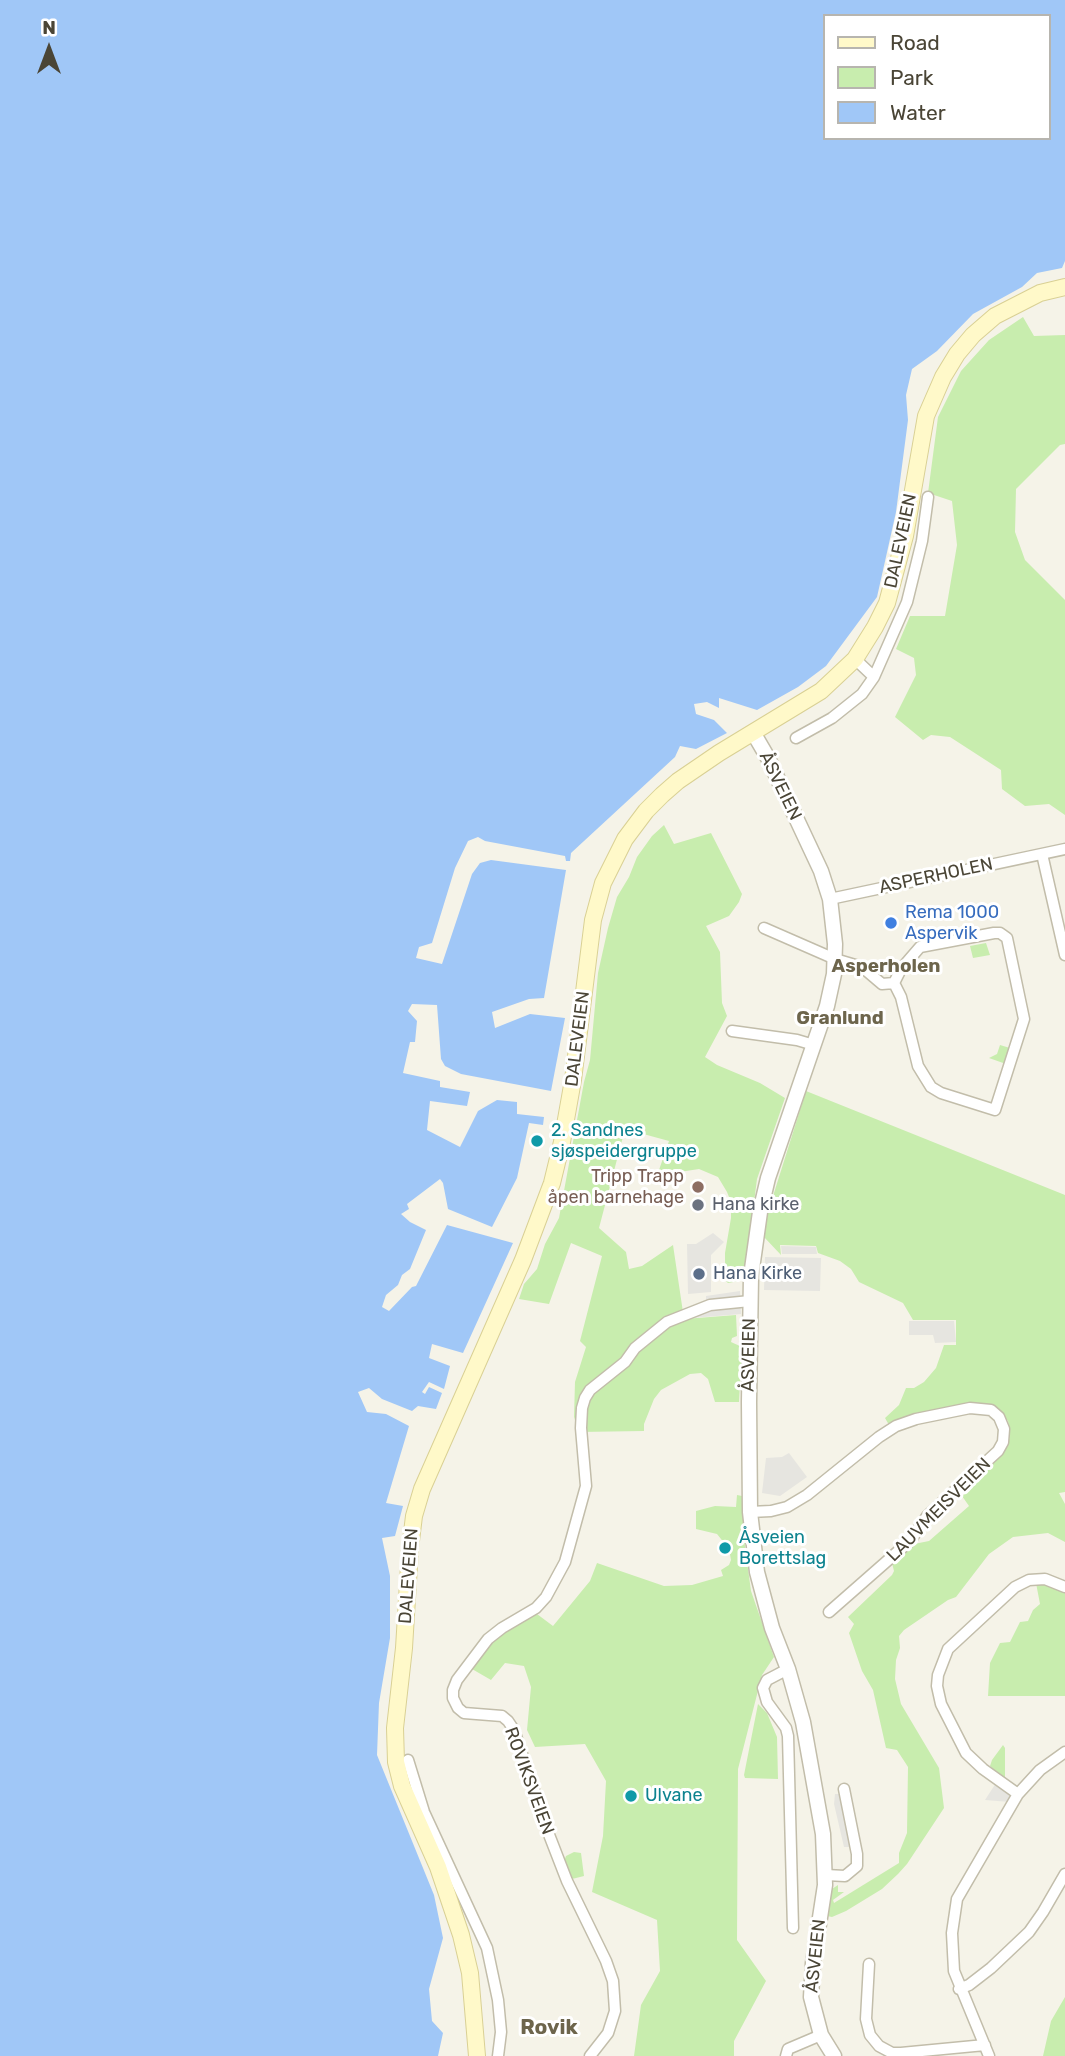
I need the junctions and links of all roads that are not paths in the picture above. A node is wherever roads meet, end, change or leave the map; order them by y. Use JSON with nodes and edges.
{"nodes":[{"id":1,"x":1065,"y":288,"type":"edge"},
{"id":2,"x":928,"y":498,"type":"dead end"},
{"id":3,"x":855,"y":659,"type":"junction"},
{"id":4,"x":874,"y":677,"type":"junction"},
{"id":5,"x":754,"y":734,"type":"junction"},
{"id":6,"x":796,"y":738,"type":"dead end"},
{"id":7,"x":1065,"y":849,"type":"edge"},
{"id":8,"x":1042,"y":854,"type":"junction"},
{"id":9,"x":830,"y":900,"type":"junction"},
{"id":10,"x":764,"y":929,"type":"dead end"},
{"id":11,"x":1065,"y":956,"type":"edge"},
{"id":12,"x":835,"y":959,"type":"junction"},
{"id":13,"x":894,"y":983,"type":"junction"},
{"id":14,"x":732,"y":1031,"type":"dead end"},
{"id":15,"x":814,"y":1045,"type":"junction"},
{"id":16,"x":750,"y":1300,"type":"junction"},
{"id":17,"x":750,"y":1512,"type":"junction"},
{"id":18,"x":1065,"y":1587,"type":"edge"},
{"id":19,"x":829,"y":1612,"type":"dead end"},
{"id":20,"x":788,"y":1669,"type":"junction"},
{"id":21,"x":1065,"y":1752,"type":"edge"},
{"id":22,"x":408,"y":1760,"type":"dead end"},
{"id":23,"x":844,"y":1789,"type":"dead end"},
{"id":24,"x":1018,"y":1794,"type":"junction"},
{"id":25,"x":1065,"y":1874,"type":"edge"},
{"id":26,"x":826,"y":1875,"type":"junction"},
{"id":27,"x":793,"y":1928,"type":"dead end"},
{"id":28,"x":487,"y":1948,"type":"junction"},
{"id":29,"x":466,"y":1952,"type":"junction"},
{"id":30,"x":869,"y":1965,"type":"dead end"},
{"id":31,"x":960,"y":1989,"type":"junction"},
{"id":32,"x":821,"y":2035,"type":"junction"},
{"id":33,"x":985,"y":2045,"type":"junction"},
{"id":34,"x":477,"y":2056,"type":"edge"},
{"id":35,"x":498,"y":2056,"type":"edge"},
{"id":36,"x":590,"y":2056,"type":"edge"},
{"id":37,"x":786,"y":2056,"type":"edge"},
{"id":38,"x":834,"y":2056,"type":"edge"},
{"id":39,"x":989,"y":2056,"type":"edge"}],
"edges":[{"from":1,"to":3,"type":"main road","name":"DALEVEIEN"},
{"from":2,"to":4,"type":"street","name":"DALEVEIEN"},
{"from":3,"to":4,"type":"street"},
{"from":3,"to":5,"type":"main road","name":"DALEVEIEN"},
{"from":4,"to":6,"type":"street","name":"DALEVEIEN"},
{"from":5,"to":9,"type":"street","name":"ÅSVEIEN"},
{"from":5,"to":29,"type":"main road","name":"DALEVEIEN"},
{"from":7,"to":8,"type":"street","name":"ASPERHOLEN"},
{"from":8,"to":9,"type":"street","name":"ASPERHOLEN"},
{"from":8,"to":11,"type":"street"},
{"from":9,"to":12,"type":"street","name":"ÅSVEIEN"},
{"from":10,"to":12,"type":"street"},
{"from":12,"to":13,"type":"street"},
{"from":12,"to":15,"type":"street","name":"ÅSVEIEN"},
{"from":13,"to":13,"type":"street"},
{"from":14,"to":15,"type":"street"},
{"from":15,"to":16,"type":"street","name":"ÅSVEIEN"},
{"from":16,"to":17,"type":"street","name":"ÅSVEIEN"},
{"from":16,"to":36,"type":"street","name":"ROVIKSVEIEN"},
{"from":17,"to":19,"type":"street","name":"LAUVMEISVEIEN"},
{"from":17,"to":20,"type":"street","name":"ÅSVEIEN"},
{"from":18,"to":24,"type":"street"},
{"from":20,"to":26,"type":"street","name":"ÅSVEIEN"},
{"from":20,"to":27,"type":"street","name":"ÅSVEIEN"},
{"from":21,"to":24,"type":"street"},
{"from":22,"to":28,"type":"street"},
{"from":23,"to":26,"type":"street"},
{"from":24,"to":31,"type":"street"},
{"from":25,"to":31,"type":"street"},
{"from":26,"to":32,"type":"street","name":"ÅSVEIEN"},
{"from":28,"to":29,"type":"street"},
{"from":28,"to":35,"type":"street"},
{"from":29,"to":34,"type":"main road","name":"DALEVEIEN"},
{"from":30,"to":33,"type":"street"},
{"from":31,"to":33,"type":"street"},
{"from":32,"to":37,"type":"street"},
{"from":32,"to":38,"type":"street","name":"ÅSVEIEN"},
{"from":33,"to":39,"type":"street"}]}
